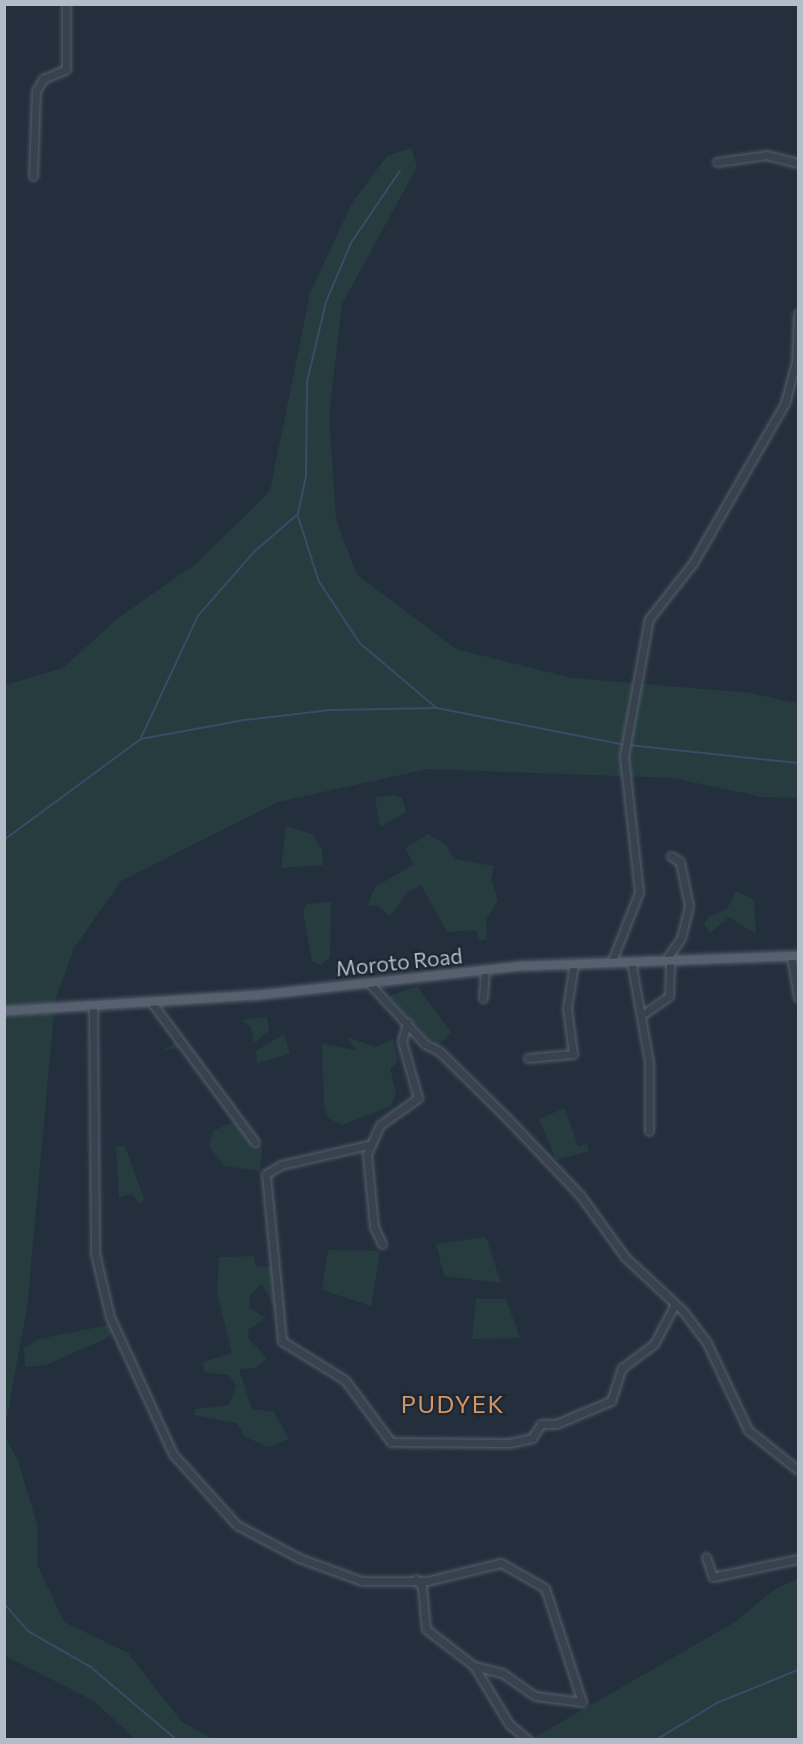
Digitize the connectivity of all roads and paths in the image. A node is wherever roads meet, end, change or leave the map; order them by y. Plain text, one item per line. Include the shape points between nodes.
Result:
1 (66, 4) edge
2 (717, 162) dead end
3 (798, 163) edge
4 (33, 176) dead end
5 (798, 314) edge
6 (671, 856) dead end
7 (795, 956) edge
8 (668, 960) junction
9 (612, 961) junction
10 (631, 962) junction
11 (574, 963) junction
12 (485, 970) junction
13 (370, 984) junction
14 (798, 997) edge
15 (483, 998) dead end
16 (152, 1003) junction
17 (93, 1008) junction
18 (4, 1011) edge
19 (642, 1015) junction
20 (407, 1023) junction
21 (528, 1058) dead end
22 (649, 1131) dead end
23 (255, 1142) dead end
24 (368, 1145) junction
25 (382, 1244) dead end
26 (675, 1304) junction
27 (798, 1470) edge
28 (706, 1557) dead end
29 (798, 1559) edge
30 (424, 1584) junction
31 (474, 1666) junction
32 (528, 1740) edge

1 - 4 street via 66,69 43,79 36,91
2 - 3 street via 766,155
5 - 9 street via 796,362 785,403 693,563 649,619 624,756 639,892
6 - 8 street via 680,862 690,889 688,913
7 - 8 main road, Moroto Road
7 - 14 street
8 - 10 main road, Moroto Road
8 - 19 street via 669,996
9 - 10 main road, Moroto Road
9 - 11 main road, Moroto Road
10 - 19 street
11 - 12 main road, Moroto Road
11 - 21 street via 567,1008 573,1054
12 - 13 main road, Moroto Road
12 - 15 street
13 - 16 main road, Moroto Road
13 - 20 street
16 - 17 main road, Moroto Road
16 - 23 street
17 - 18 main road, Moroto Road
17 - 30 street via 95,1253 110,1317 172,1454 223,1512 272,1545 362,1581 416,1580
19 - 22 street via 650,1062
20 - 24 street via 402,1041 418,1098 380,1125
20 - 26 street via 506,1117 580,1195 620,1252
24 - 25 street via 374,1227
24 - 26 street via 281,1165 266,1174 282,1341 345,1380 391,1442 509,1443 532,1438 541,1424 556,1424 611,1401 622,1368 654,1344
26 - 27 street via 700,1332 748,1430
28 - 29 street via 713,1577
30 - 31 street via 426,1629
30 - 31 street via 501,1563 545,1588 582,1702 535,1696 502,1672
31 - 32 street via 509,1724

